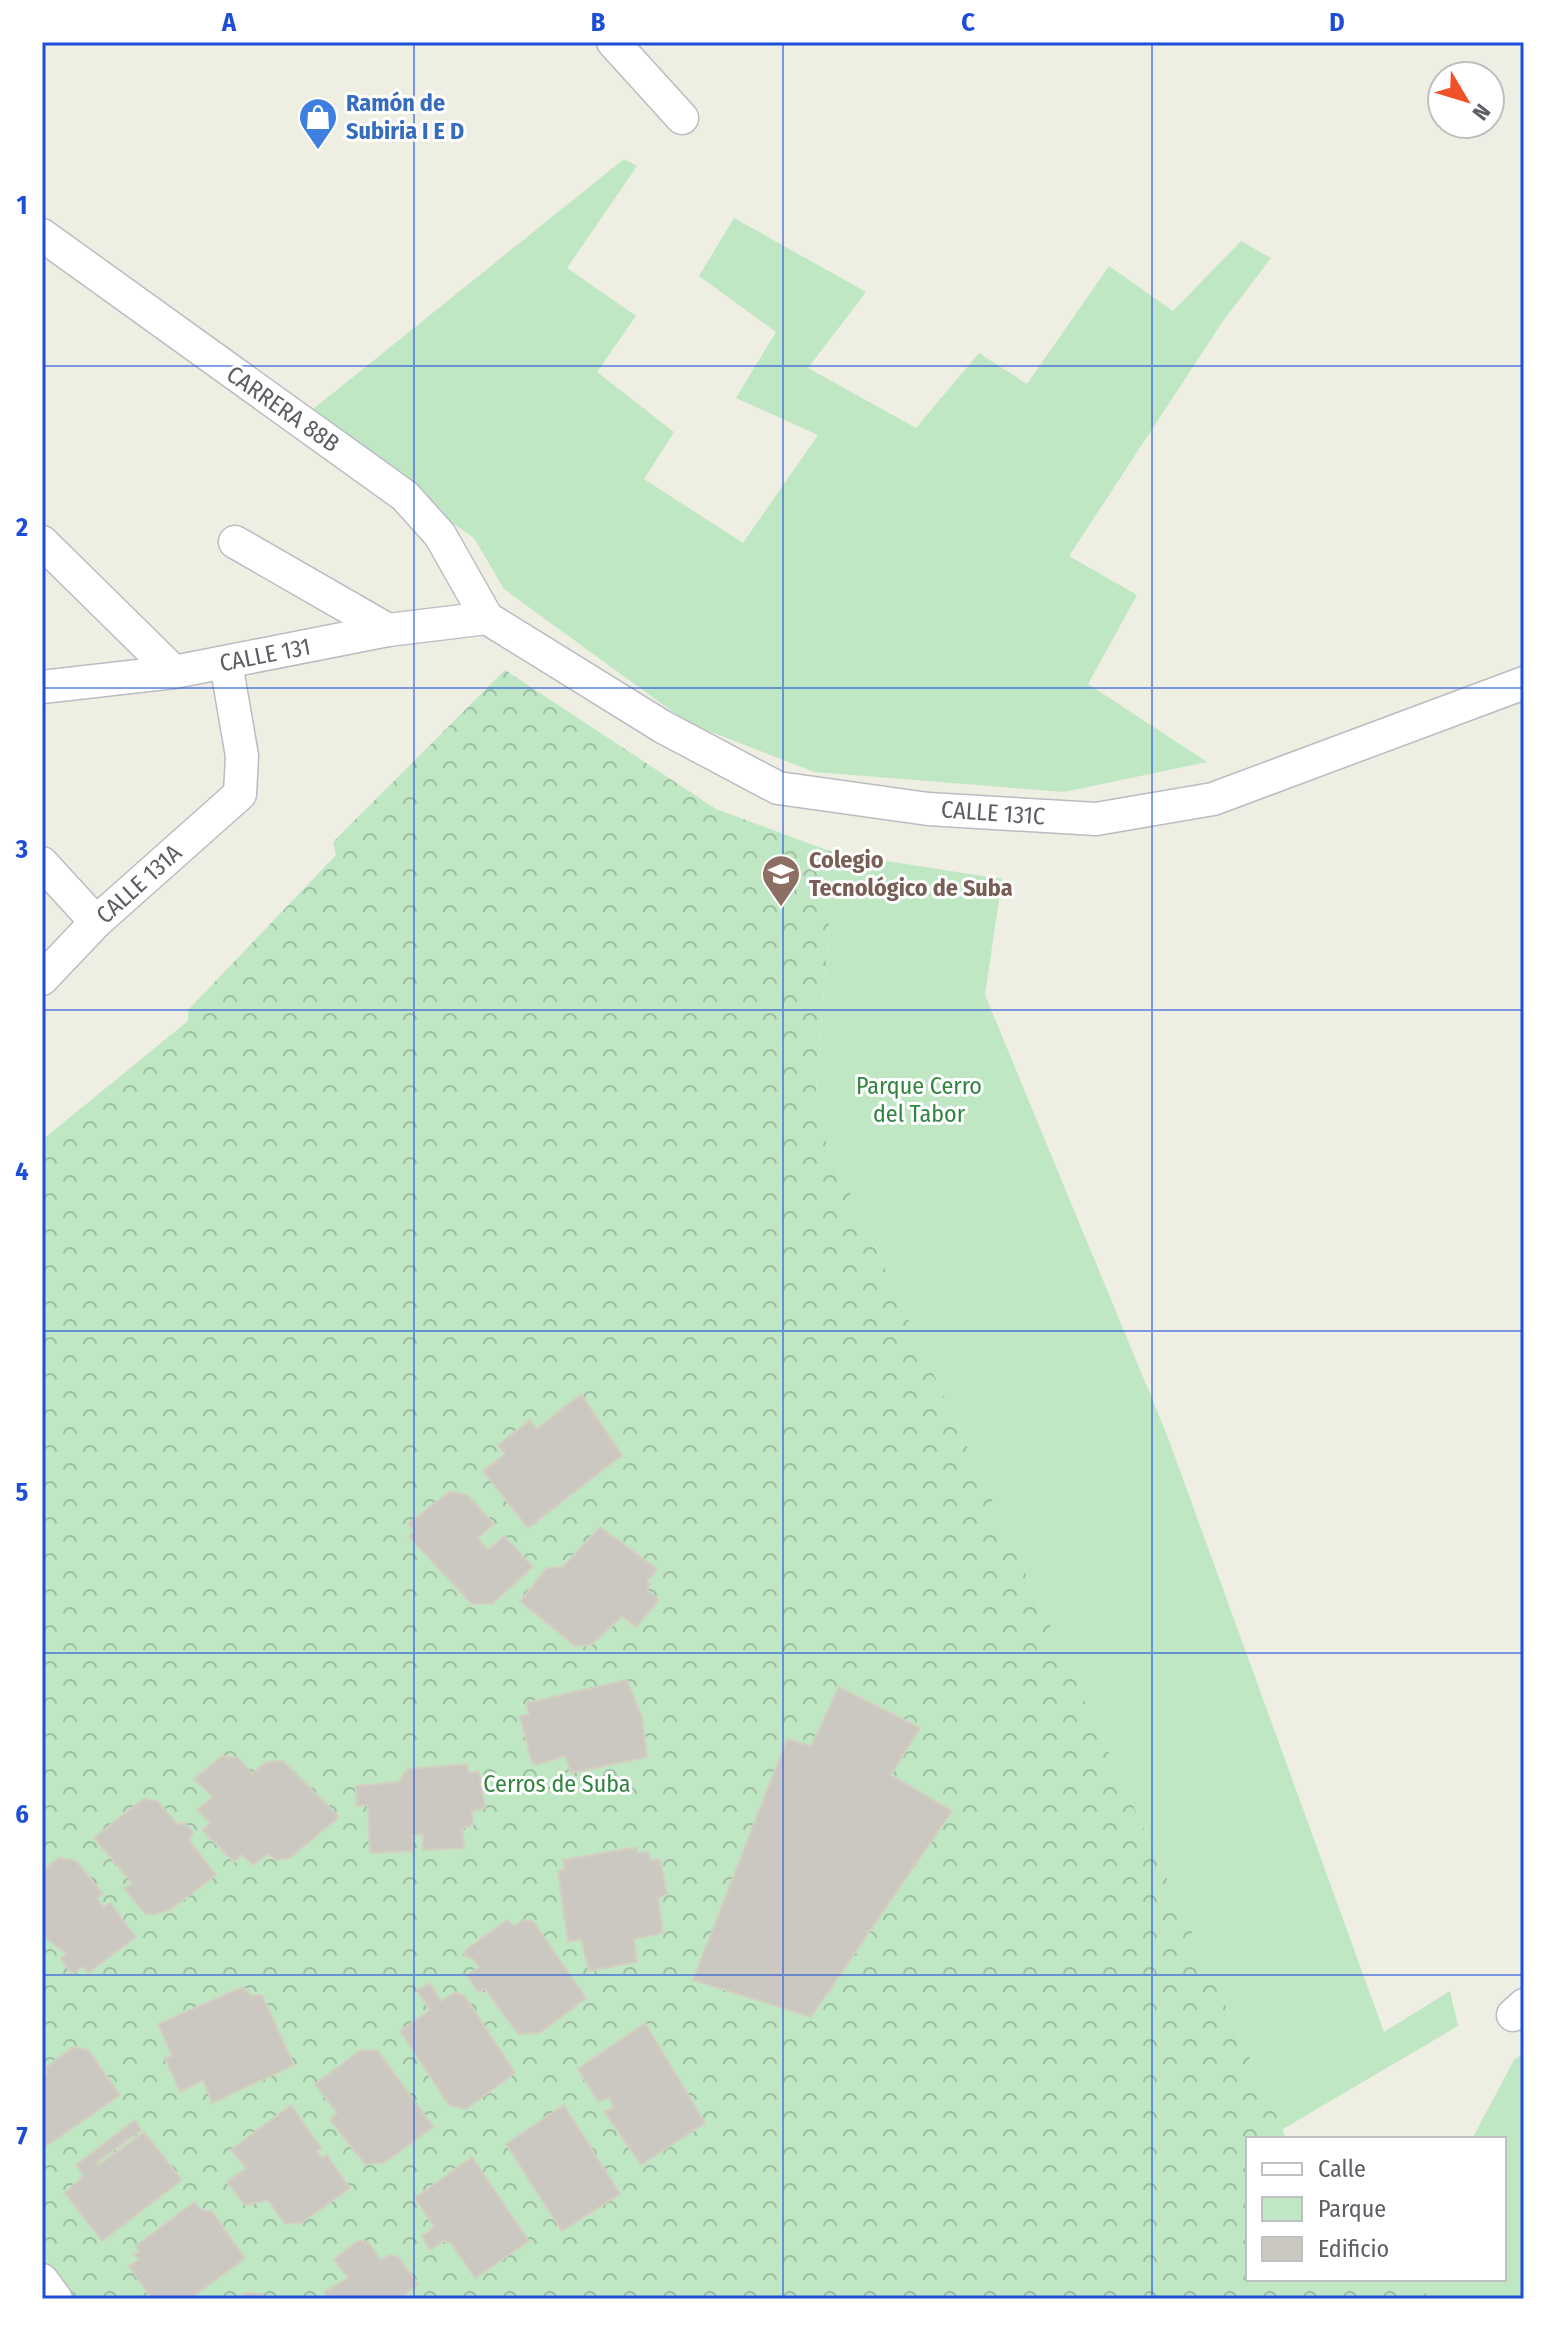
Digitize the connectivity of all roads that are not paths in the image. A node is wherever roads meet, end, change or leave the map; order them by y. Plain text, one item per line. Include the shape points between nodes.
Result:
1 (613, 42) edge
2 (682, 118) dead end
3 (42, 235) edge
4 (42, 542) edge
5 (235, 542) dead end
6 (487, 618) junction
7 (388, 630) junction
8 (226, 663) junction
9 (174, 672) junction
10 (1524, 683) edge
11 (42, 687) edge
12 (42, 863) edge
13 (96, 922) junction
14 (42, 979) edge
15 (42, 2280) edge
16 (56, 2299) edge

1 - 2 street
3 - 6 street, CARRERA 88B via 405,496 440,535
4 - 9 street
5 - 7 street
6 - 7 street, CALLE 131
6 - 10 street, CALLE 131C via 663,727 778,788 928,809 1096,819 1213,799
7 - 8 street, CALLE 131
8 - 9 street, CALLE 131
8 - 13 street, CALLE 131A via 242,756 240,794
9 - 11 street, CALLE 131
12 - 13 street
13 - 14 street, CALLE 131A
15 - 16 street

